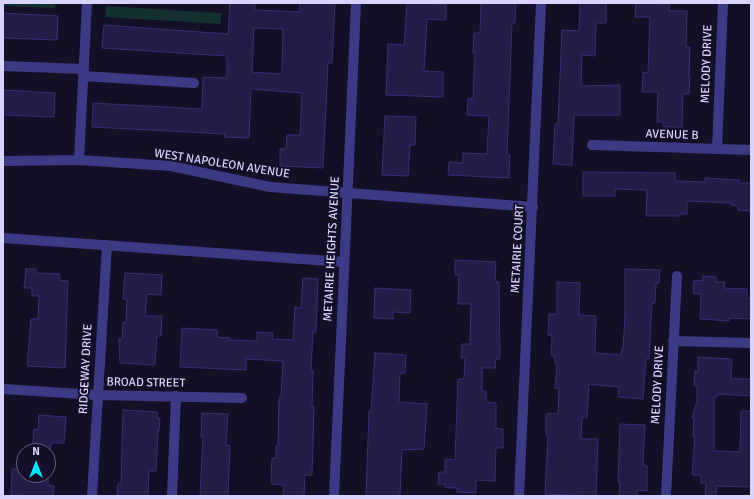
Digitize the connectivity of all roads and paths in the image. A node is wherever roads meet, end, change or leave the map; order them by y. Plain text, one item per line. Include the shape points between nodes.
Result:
1 (87, 3) edge
2 (356, 3) edge
3 (541, 3) edge
4 (723, 3) edge
5 (3, 66) edge
6 (84, 72) junction
7 (194, 83) dead end
8 (592, 145) dead end
9 (717, 149) junction
10 (751, 150) edge
11 (3, 160) edge
12 (79, 160) junction
13 (348, 193) junction
14 (533, 207) junction
15 (3, 238) edge
16 (107, 244) junction
17 (344, 262) junction
18 (677, 276) dead end
19 (673, 341) junction
20 (751, 343) edge
21 (3, 389) edge
22 (97, 395) junction
23 (176, 396) junction
24 (242, 398) dead end
25 (92, 496) edge
26 (172, 496) edge
27 (334, 496) edge
28 (519, 496) edge
29 (666, 496) edge

1 - 6 street
2 - 13 street, METAIRIE HEIGHTS AVENUE
3 - 14 street, METAIRIE COURT
4 - 9 street, MELODY DRIVE
5 - 6 street
6 - 7 street
6 - 12 street
8 - 9 street, AVENUE B
9 - 10 street, AVENUE B
11 - 12 street, WEST NAPOLEON AVENUE
12 - 13 street, WEST NAPOLEON AVENUE via 171,166 270,187
13 - 14 street, WEST NAPOLEON AVENUE
13 - 17 street, METAIRIE HEIGHTS AVENUE
14 - 28 street, METAIRIE COURT
15 - 16 street
16 - 17 street
16 - 22 street, RIDGEWAY DRIVE
17 - 27 street, METAIRIE HEIGHTS AVENUE
18 - 19 street, MELODY DRIVE
19 - 20 street
19 - 29 street, MELODY DRIVE
21 - 22 street, BROAD STREET
22 - 23 street, BROAD STREET
22 - 25 street, RIDGEWAY DRIVE
23 - 24 street, BROAD STREET
23 - 26 street

